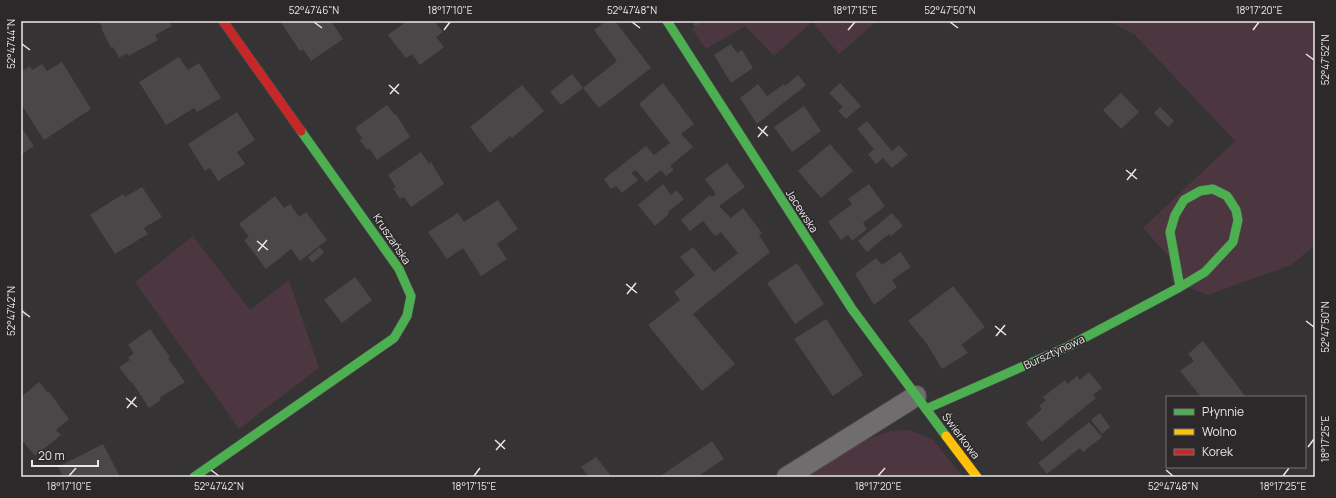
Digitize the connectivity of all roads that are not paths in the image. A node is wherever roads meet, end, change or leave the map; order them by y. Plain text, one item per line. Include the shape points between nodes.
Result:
1 (223, 21) edge
2 (666, 21) edge
3 (1180, 287) junction
4 (921, 403) junction
5 (194, 477) edge
6 (787, 477) edge
7 (977, 477) edge

1 - 5 street, Kruszańska via 399,270 411,296 407,316 394,338
2 - 4 street, Jacewska via 852,309
3 - 3 street, Bursztynowa via 1205,272 1233,242 1238,220 1236,210 1226,196 1213,189 1200,191 1184,200 1175,216 1170,232
3 - 4 street, Bursztynowa via 1067,347
4 - 6 street, Bursztynowa
4 - 7 street, Świerkowa

